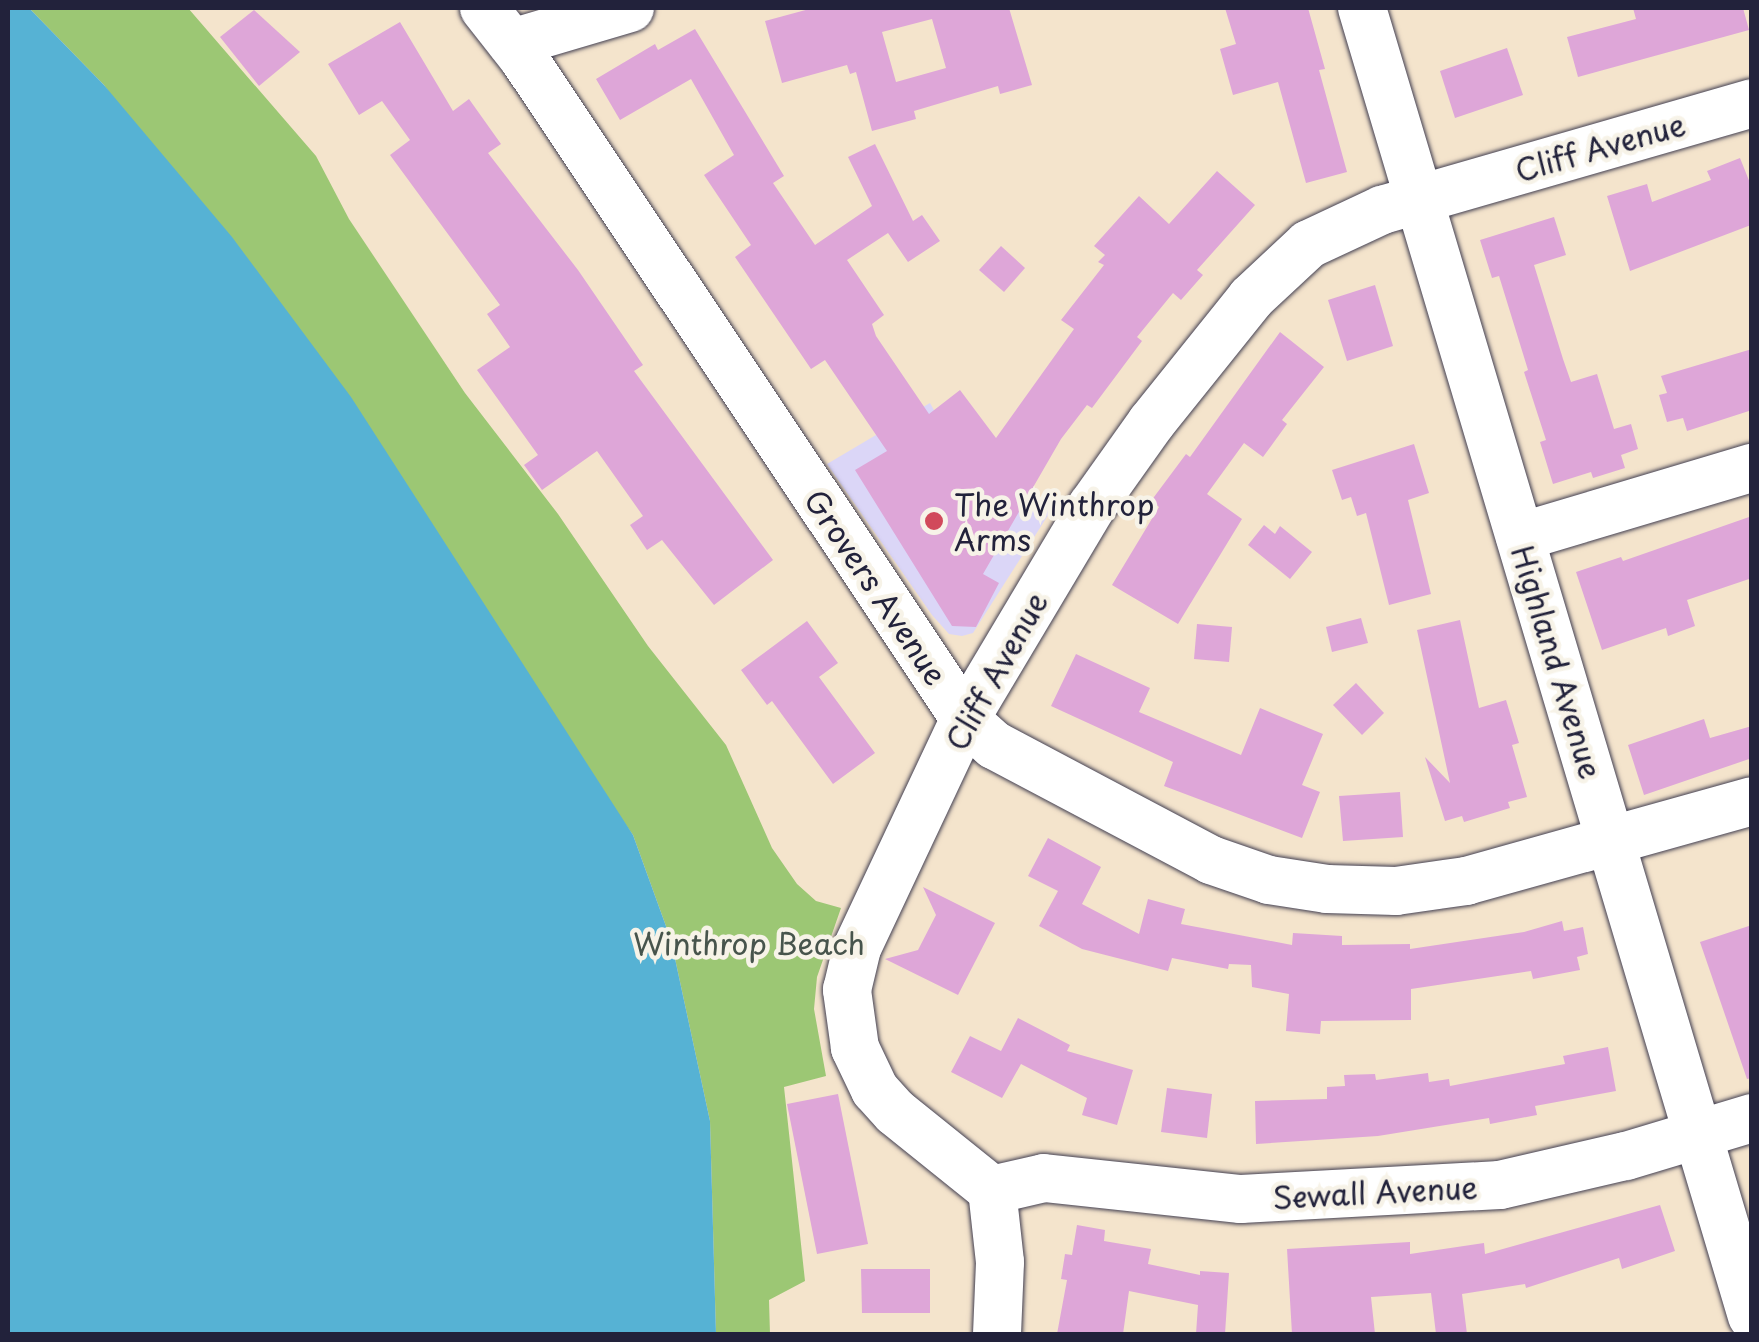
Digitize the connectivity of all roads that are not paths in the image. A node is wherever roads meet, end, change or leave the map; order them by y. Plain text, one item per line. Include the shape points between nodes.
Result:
1 (630, 8) edge
2 (1362, 8) edge
3 (498, 25) edge
4 (1752, 103) edge
5 (1419, 200) junction
6 (1752, 468) edge
7 (1520, 537) junction
8 (965, 720) junction
9 (1752, 801) edge
10 (1611, 843) junction
11 (1752, 1118) edge
12 (1698, 1135) junction
13 (992, 1190) junction
14 (1752, 1316) edge
15 (997, 1334) edge

1 - 3 street
2 - 5 street, Highland Avenue
3 - 8 street, Grovers Avenue
4 - 5 street, Cliff Avenue
5 - 7 street, Highland Avenue
5 - 8 street, Cliff Avenue via 1332,231 1260,288 1113,474
6 - 7 street
7 - 10 street, Highland Avenue
8 - 10 street, Grovers Avenue via 1013,758 1166,838 1287,884 1420,889
8 - 13 street, Cliff Avenue via 857,948 848,1003 861,1064 885,1102
9 - 10 street, Grovers Avenue
10 - 12 street, Highland Avenue
11 - 12 street, Sewall Avenue
12 - 13 street, Sewall Avenue via 1500,1185 1240,1199 1044,1178
12 - 14 street, Highland Avenue
13 - 15 street via 1000,1262

